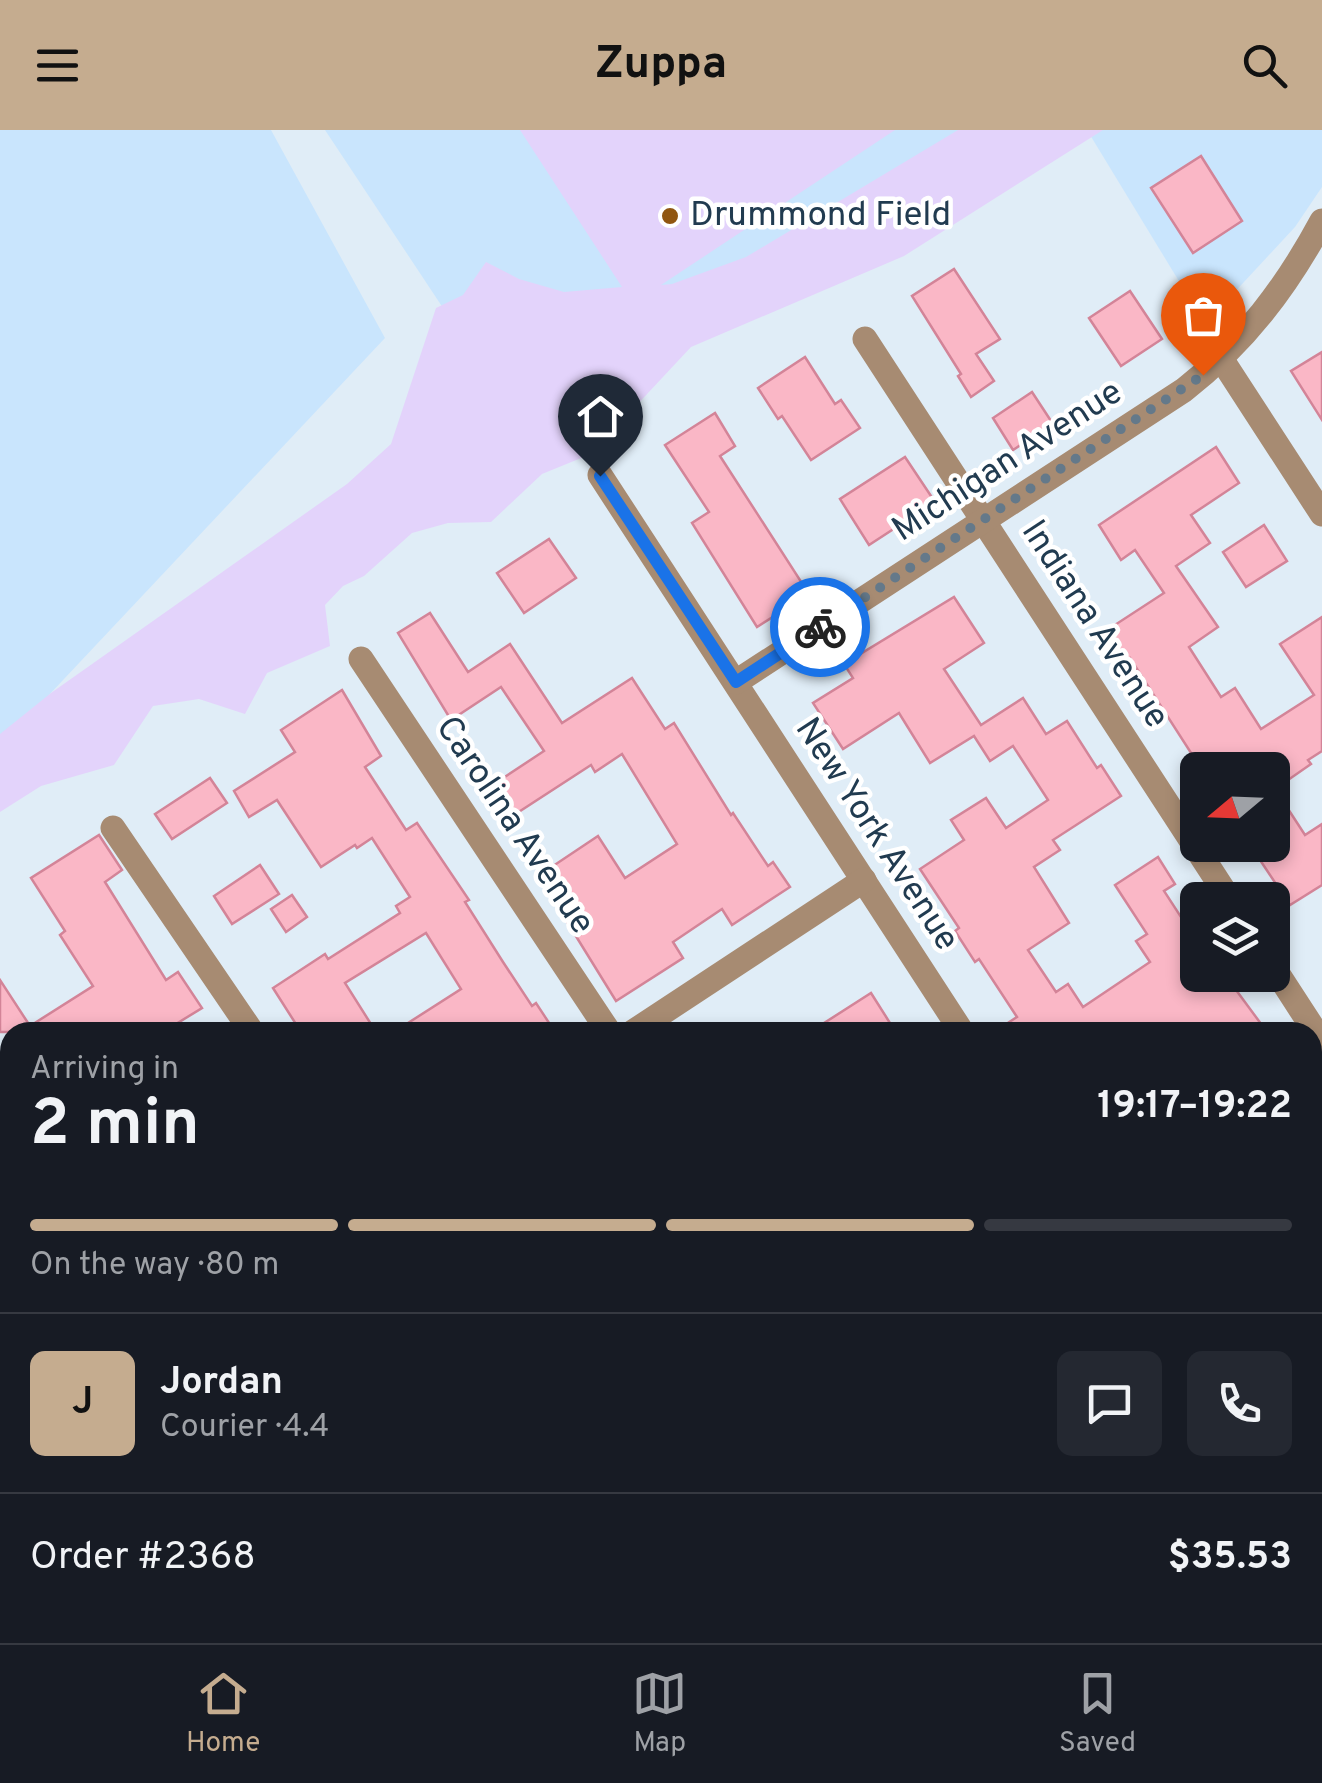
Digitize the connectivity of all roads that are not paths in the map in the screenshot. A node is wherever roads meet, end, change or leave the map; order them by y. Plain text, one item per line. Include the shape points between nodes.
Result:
1 (1322, 221) edge
2 (865, 339) dead end
3 (1222, 360) junction
4 (600, 476) dead end
5 (1322, 514) edge
6 (984, 519) junction
7 (361, 659) dead end
8 (736, 682) junction
9 (113, 828) dead end
10 (864, 880) junction
11 (1218, 882) edge
12 (1290, 992) edge
13 (245, 1022) edge
14 (602, 1022) edge
15 (648, 1022) edge
16 (956, 1022) edge
17 (1309, 1022) edge

1 - 3 street, Michigan Avenue via 1260,319
2 - 6 street, Indiana Avenue
3 - 5 street
3 - 6 street, Michigan Avenue
4 - 8 street, New York Avenue
6 - 8 street, Michigan Avenue
6 - 11 street, Indiana Avenue
7 - 14 street, Carolina Avenue
8 - 10 street, New York Avenue
9 - 13 street
10 - 15 street
10 - 16 street, New York Avenue
12 - 17 street

